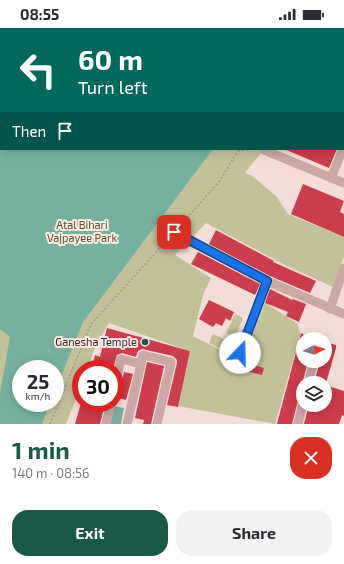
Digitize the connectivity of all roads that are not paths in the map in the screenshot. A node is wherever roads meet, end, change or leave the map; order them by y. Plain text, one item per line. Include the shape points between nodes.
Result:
1 (264, 150) edge
2 (342, 150) edge
3 (331, 178) junction
4 (344, 183) edge
5 (174, 232) road end
6 (344, 268) edge
7 (267, 281) junction
8 (330, 308) junction
9 (344, 314) edge
10 (240, 353) dead end
11 (124, 361) edge
12 (141, 364) junction
13 (109, 412) edge
14 (301, 412) edge
15 (106, 424) edge
16 (128, 424) edge
17 (157, 424) edge
18 (298, 424) edge

1 - 3 street
2 - 3 street
3 - 4 street
5 - 7 street
6 - 8 street
7 - 8 street
7 - 10 street
8 - 9 street
11 - 12 street
12 - 16 street
12 - 17 street via 143,355 171,362
13 - 15 street
14 - 18 street

